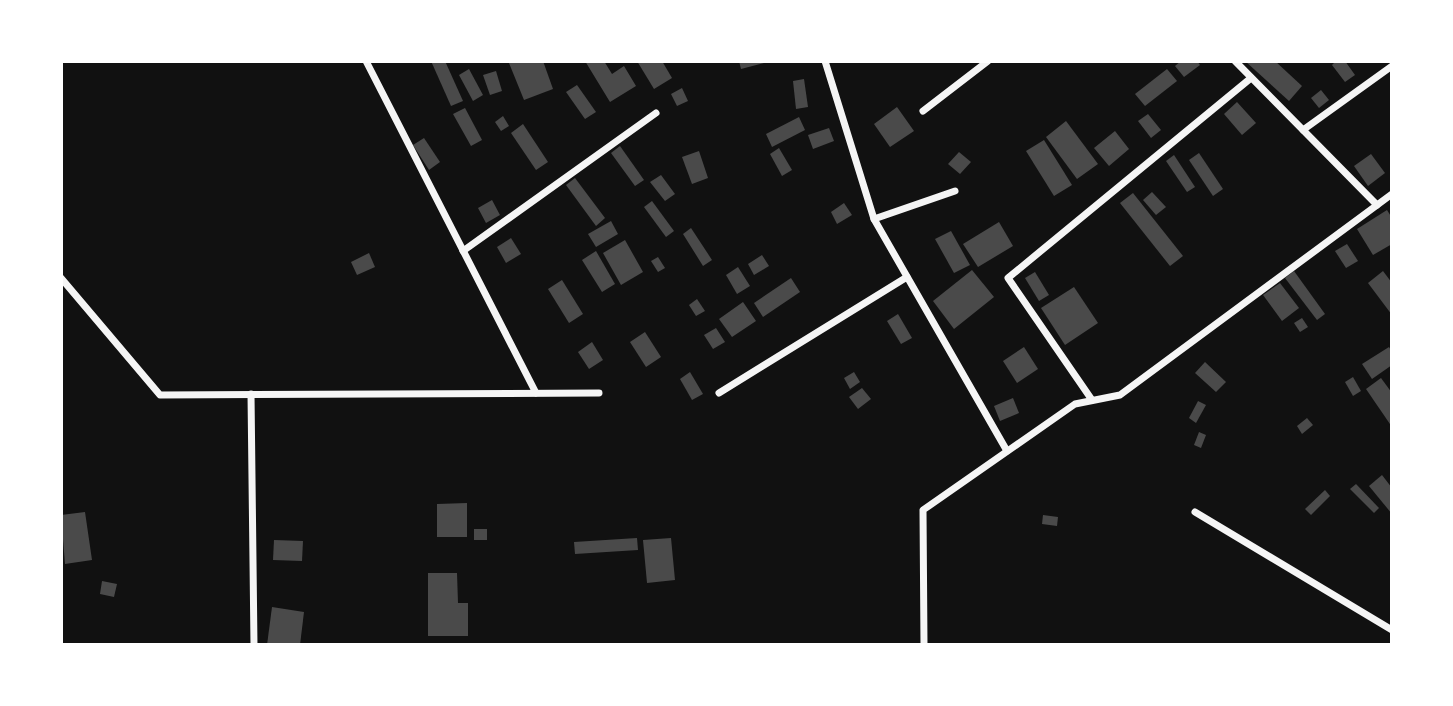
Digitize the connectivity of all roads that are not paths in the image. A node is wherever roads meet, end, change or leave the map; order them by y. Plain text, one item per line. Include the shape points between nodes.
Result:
1 (366, 61) edge
2 (825, 61) edge
3 (988, 61) edge
4 (1235, 61) edge
5 (1392, 66) edge
6 (1251, 78) junction
7 (923, 111) dead end
8 (656, 113) dead end
9 (1303, 130) junction
10 (955, 191) dead end
11 (1390, 198) edge
12 (1377, 205) junction
13 (874, 219) junction
14 (463, 251) junction
15 (907, 277) junction
16 (61, 278) edge
17 (536, 393) junction
18 (598, 393) dead end
19 (251, 394) junction
20 (719, 394) dead end
21 (1091, 400) junction
22 (1007, 451) junction
23 (1195, 512) dead end
24 (1392, 629) edge
25 (254, 645) edge
26 (924, 645) edge

1 - 14 street
2 - 13 street
3 - 7 street
4 - 6 street
5 - 9 street
6 - 9 street
6 - 21 street via 1008,278
8 - 14 street
9 - 12 street
10 - 13 street
11 - 12 street
12 - 21 street via 1120,394
13 - 15 street
14 - 17 street
15 - 20 street
15 - 22 street
16 - 19 street via 160,395
17 - 18 street
17 - 19 street
19 - 25 street
21 - 22 street via 1075,404
22 - 26 street via 923,510
23 - 24 street

